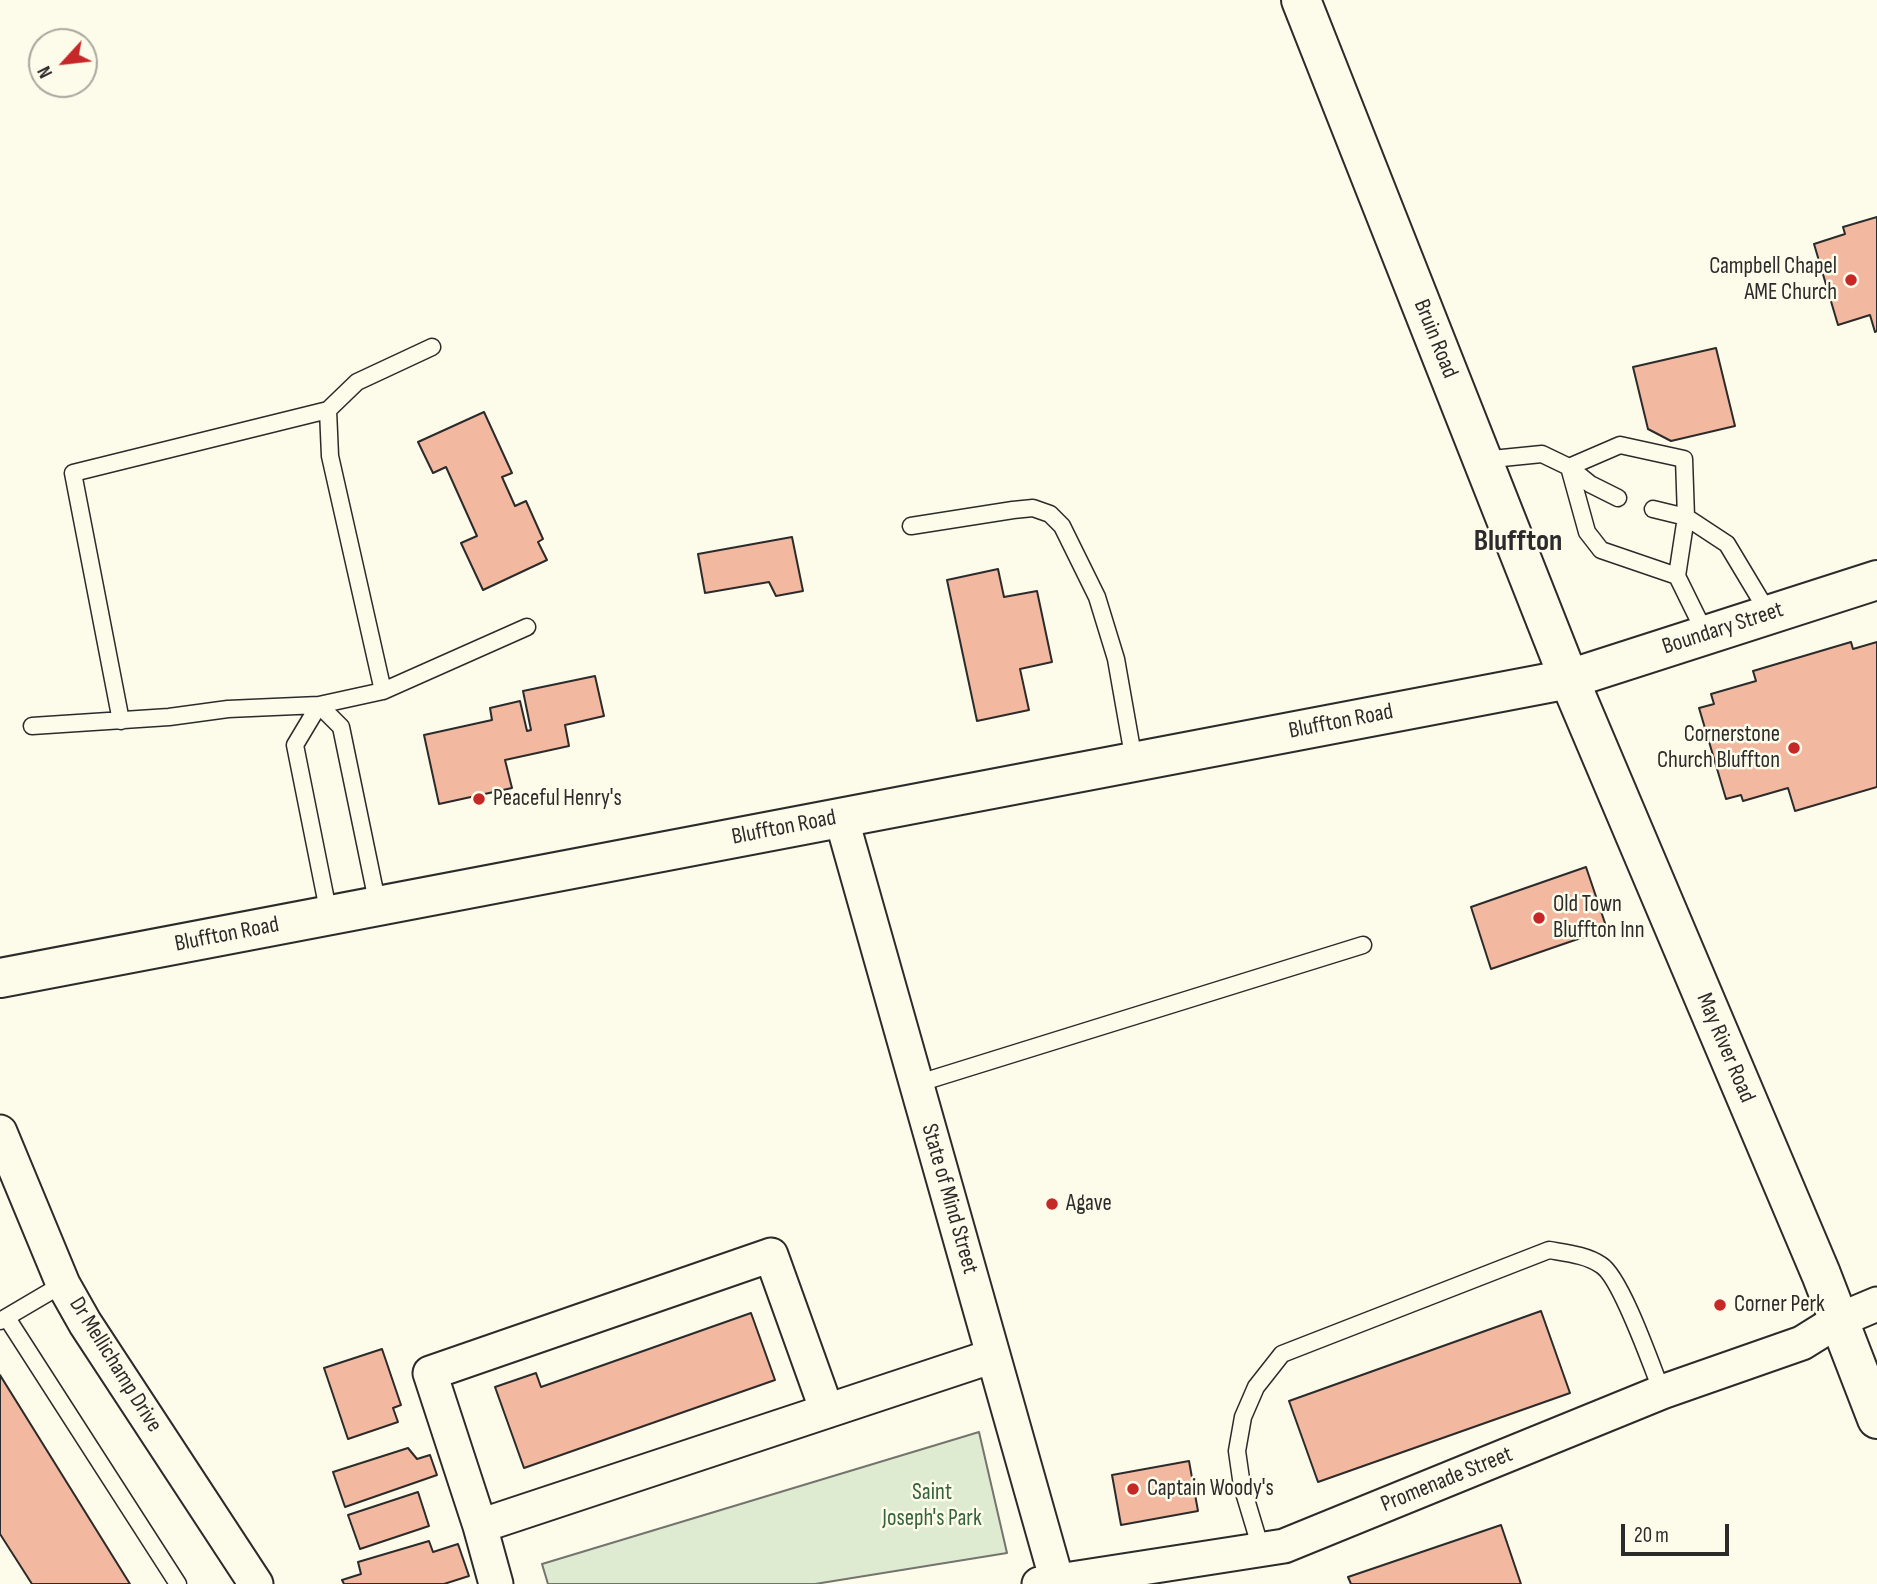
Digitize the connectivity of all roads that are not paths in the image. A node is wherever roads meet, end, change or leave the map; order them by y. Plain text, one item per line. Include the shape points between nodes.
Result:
1 (1301, 0) edge
2 (432, 347) dead end
3 (328, 410) junction
4 (1482, 460) junction
5 (1569, 467) junction
6 (1618, 498) dead end
7 (1653, 509) dead end
8 (1686, 517) junction
9 (911, 526) dead end
10 (1677, 576) junction
11 (1877, 580) edge
12 (1769, 614) junction
13 (527, 627) dead end
14 (1706, 635) junction
15 (1569, 679) junction
16 (383, 691) junction
17 (319, 705) junction
18 (121, 721) junction
19 (32, 726) dead end
20 (1134, 761) junction
21 (841, 817) junction
22 (378, 906) junction
23 (328, 915) junction
24 (1363, 945) dead end
25 (0, 978) edge
26 (916, 1084) junction
27 (0, 1132) edge
28 (63, 1283) junction
29 (1877, 1304) edge
30 (4, 1319) edge
31 (1839, 1320) junction
32 (993, 1356) junction
33 (1662, 1392) junction
34 (827, 1411) junction
35 (1877, 1419) edge
36 (480, 1526) junction
37 (1261, 1549) junction
38 (1048, 1583) edge
39 (178, 1584) edge
40 (256, 1584) edge
41 (496, 1584) edge

1 - 4 main road, Bruin Road
2 - 3 lane via 357,382
3 - 16 lane via 330,456
3 - 18 lane via 73,473
4 - 5 lane via 1542,454
4 - 15 main road, Bruin Road
5 - 6 lane
5 - 8 lane via 1620,445 1684,459
5 - 10 lane via 1587,532 1601,550
7 - 8 lane
8 - 10 lane
8 - 12 lane via 1727,544
9 - 20 lane via 1033,508 1050,514 1062,526 1097,597 1116,659
10 - 14 lane
11 - 12 main road, Boundary Street
12 - 14 main road, Boundary Street
13 - 16 lane
14 - 15 main road, Boundary Street
15 - 20 main road, Bluffton Road
15 - 31 main road, May River Road
16 - 17 lane
17 - 18 lane
17 - 22 lane via 341,727
17 - 23 lane via 295,744
18 - 19 lane
20 - 21 main road, Bluffton Road
21 - 22 main road, Bluffton Road
21 - 26 street, State of Mind Street
22 - 23 main road, Bluffton Road
23 - 25 main road, Bluffton Road
24 - 26 lane
26 - 32 street, State of Mind Street
27 - 28 street, Dr Mellichamp Drive
28 - 30 lane
28 - 40 street, Dr Mellichamp Drive
29 - 31 street, Promenade Street
30 - 39 lane
31 - 33 street, Promenade Street via 1802,1343
31 - 35 main road, May River Road
32 - 34 street
32 - 38 street, State of Mind Street
33 - 37 street, Promenade Street via 1284,1546
33 - 37 lane via 1622,1293 1603,1265 1549,1250 1282,1354 1256,1387 1243,1417 1237,1451
34 - 36 street
34 - 36 street via 771,1255 430,1373
36 - 41 street
37 - 38 street, Promenade Street

